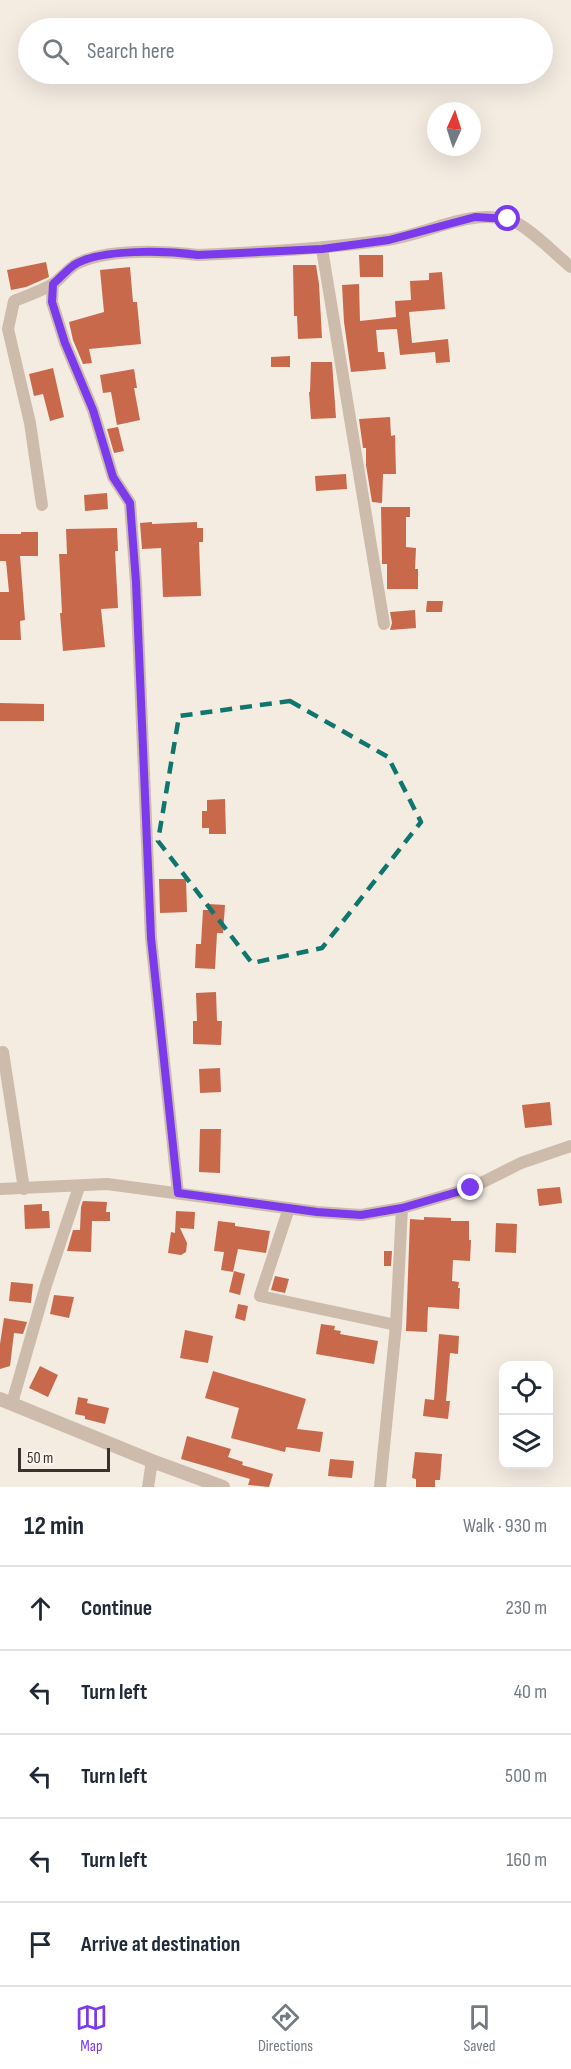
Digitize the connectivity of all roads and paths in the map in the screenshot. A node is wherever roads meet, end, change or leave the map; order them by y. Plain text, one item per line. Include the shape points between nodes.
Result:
1 (322, 249) junction
2 (571, 267) edge
3 (53, 284) junction
4 (42, 505) dead end
5 (384, 624) dead end
6 (3, 1052) dead end
7 (571, 1146) edge
8 (79, 1186) junction
9 (24, 1188) junction
10 (0, 1189) edge
11 (178, 1193) junction
12 (289, 1208) junction
13 (402, 1208) junction
14 (396, 1325) junction
15 (6, 1401) edge
16 (152, 1461) junction
17 (148, 1487) edge
18 (223, 1487) edge
19 (380, 1487) edge

1 - 2 street via 389,240 475,217 492,217 522,224
1 - 3 street via 94,257 75,265
1 - 5 street
3 - 4 street via 14,301 8,329 30,423
3 - 11 street via 52,302 65,343 93,410 113,477 130,503 151,938
6 - 9 street
7 - 13 street via 520,1163 471,1188
8 - 9 street
8 - 11 street via 107,1184
8 - 15 street
9 - 10 street
11 - 12 street
12 - 13 street via 361,1215
12 - 14 street via 260,1296
13 - 14 street
14 - 19 street
15 - 16 street
16 - 17 street
16 - 18 street

